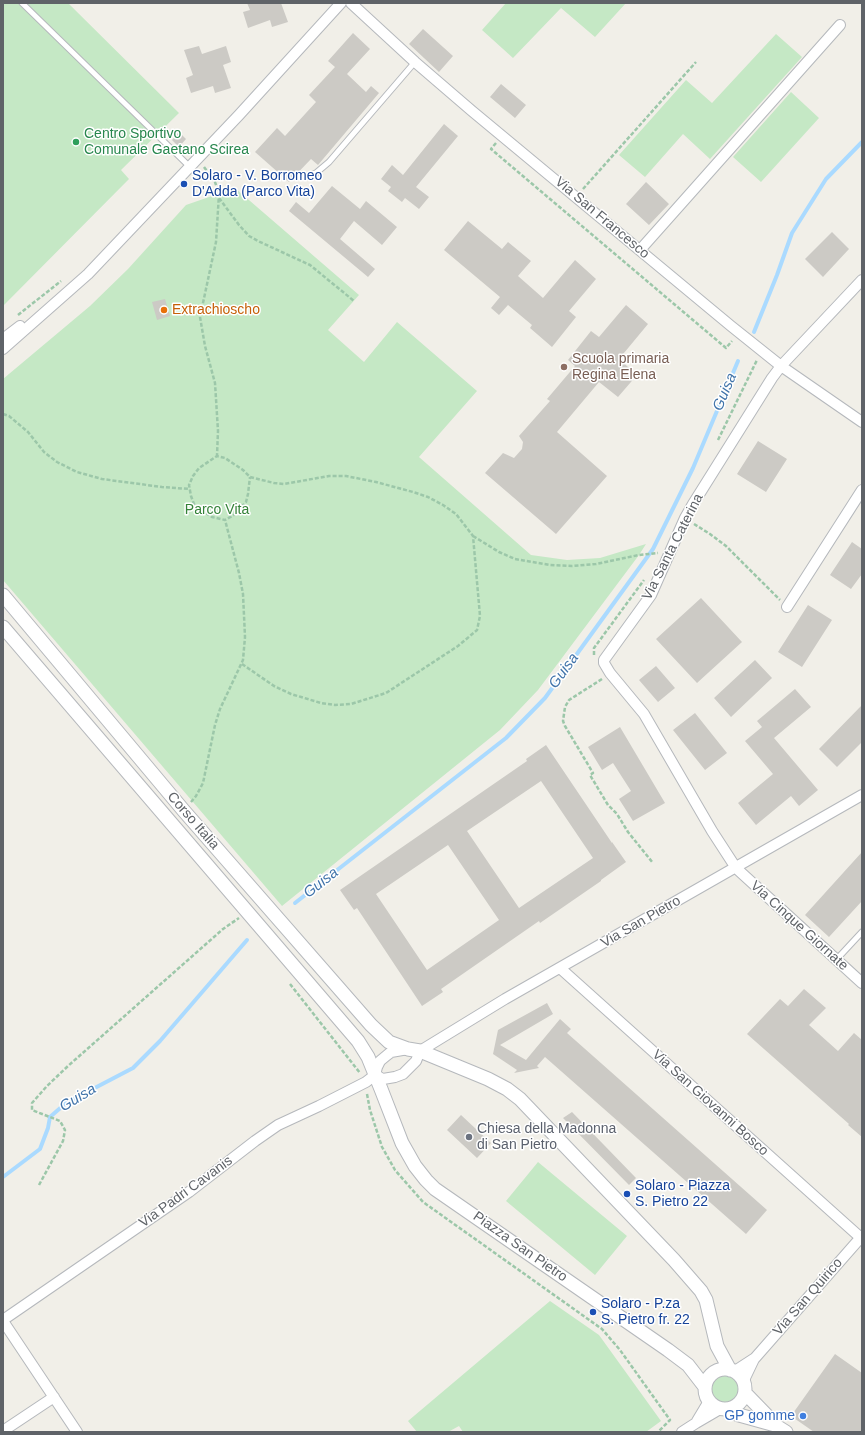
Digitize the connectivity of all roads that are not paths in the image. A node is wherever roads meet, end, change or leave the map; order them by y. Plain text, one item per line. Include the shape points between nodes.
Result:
1 (22, 3) edge
2 (351, 3) edge
3 (337, 4) edge
4 (840, 24) dead end
5 (415, 62) junction
6 (190, 167) junction
7 (306, 176) dead end
8 (640, 250) junction
9 (88, 274) junction
10 (862, 280) edge
11 (3, 339) edge
12 (3, 349) edge
13 (781, 366) junction
14 (862, 422) edge
15 (862, 490) edge
16 (3, 595) edge
17 (788, 607) road end
18 (3, 627) edge
19 (862, 795) edge
20 (736, 868) junction
21 (862, 932) edge
22 (836, 960) junction
23 (560, 968) junction
24 (862, 984) edge
25 (414, 1050) junction
26 (370, 1078) junction
27 (861, 1237) edge
28 (3, 1321) edge
29 (738, 1379) junction
30 (705, 1387) junction
31 (54, 1397) junction
32 (709, 1401) junction
33 (724, 1409) junction
34 (696, 1423) junction
35 (782, 1429) edge
36 (3, 1431) edge
37 (78, 1432) edge
38 (682, 1432) edge

1 - 6 lane
2 - 5 street, Via San Francesco
3 - 6 street via 201,163
4 - 8 street
5 - 7 lane via 329,162 316,173
5 - 8 street, Via San Francesco
6 - 9 street
8 - 13 street, Via San Francesco
9 - 11 street
9 - 12 street
10 - 13 street, Via Santa Caterina
13 - 14 street, Via San Francesco
13 - 20 street, Via Santa Caterina via 685,518 651,595 606,656 604,663 644,714
15 - 17 street
16 - 25 street, Corso Italia via 184,811 371,1025 389,1042
18 - 26 street, Corso Italia via 358,1041 368,1057
19 - 20 street, Via San Pietro
20 - 22 street, Via Cinque Giornate
20 - 23 street, Via San Pietro
21 - 22 lane
22 - 24 street, Via Cinque Giornate
23 - 25 street, Via San Pietro
23 - 27 street, Via San Giovanni Bosco
25 - 26 street via 391,1052 380,1061
25 - 26 street via 416,1061 403,1074 394,1078
25 - 29 street via 488,1079 507,1089 520,1100 702,1291 717,1346
26 - 28 street, Via Padri Cavanis via 272,1129 189,1192
26 - 30 street, Piazza San Pietro via 402,1143 426,1180 668,1350 688,1366
27 - 29 street, Via San Quirico
28 - 31 street
29 - 30 street via 722,1369 710,1376
29 - 33 street via 743,1400 734,1408
29 - 35 street
30 - 32 street
31 - 36 street
31 - 37 street
32 - 33 street via 714,1406
32 - 34 street
33 - 34 street
33 - 35 street
34 - 38 street

